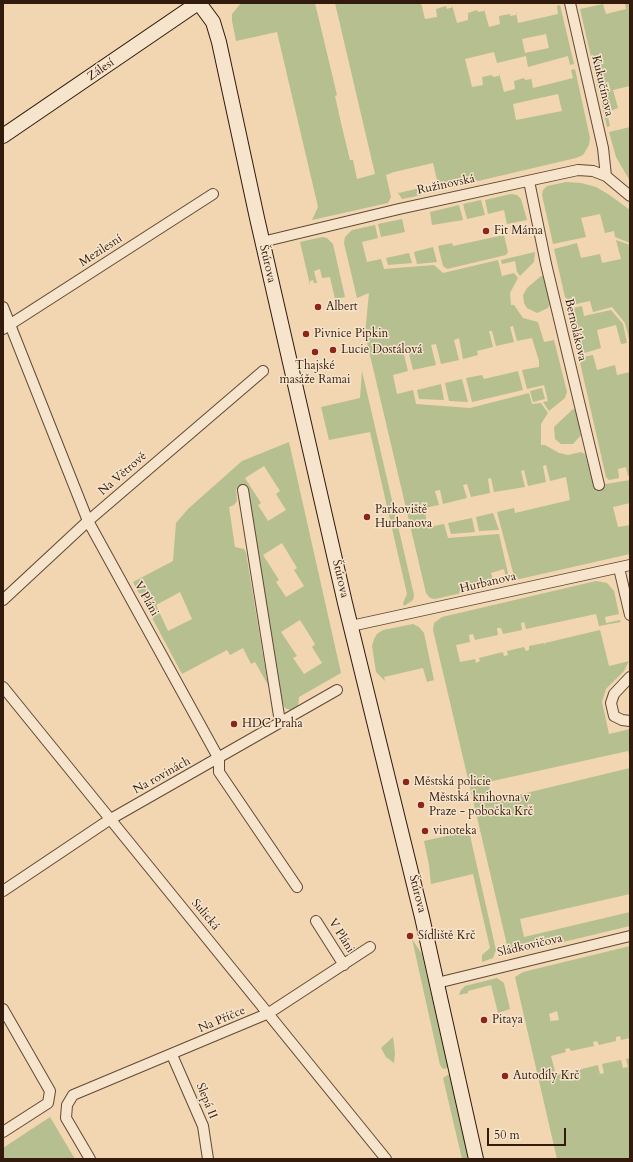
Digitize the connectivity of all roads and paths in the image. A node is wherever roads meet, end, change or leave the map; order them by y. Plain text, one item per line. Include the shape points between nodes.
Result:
1 (198, 3) edge
2 (570, 3) edge
3 (3, 136) edge
4 (606, 176) junction
5 (529, 181) junction
6 (213, 194) dead end
7 (630, 196) edge
8 (262, 242) junction
9 (3, 307) edge
10 (7, 327) edge
11 (263, 371) dead end
12 (598, 485) dead end
13 (243, 490) dead end
14 (88, 521) junction
15 (630, 565) edge
16 (619, 568) junction
17 (3, 600) edge
18 (630, 615) edge
19 (351, 626) junction
20 (630, 677) edge
21 (3, 688) edge
22 (337, 690) dead end
23 (630, 721) edge
24 (280, 722) junction
25 (219, 759) junction
26 (109, 820) junction
27 (297, 887) dead end
28 (3, 891) edge
29 (316, 921) dead end
30 (630, 936) edge
31 (370, 948) dead end
32 (344, 965) junction
33 (437, 983) junction
34 (3, 1009) edge
35 (269, 1014) junction
36 (172, 1055) junction
37 (3, 1132) edge
38 (90, 1159) edge
39 (208, 1159) edge
40 (386, 1159) edge
41 (476, 1159) edge

1 - 3 street, Zálesí
1 - 8 street, Štúrova via 213,22 219,42
2 - 4 street, Kukučínova via 603,148
4 - 5 street, Ružinovská via 593,170 578,170
4 - 7 street, Ružinovská
5 - 8 street, Ružinovská
5 - 12 street, Bernolákova via 544,257
6 - 10 street, Mezilesní
8 - 19 street, Štúrova
9 - 10 street, V Pláni
10 - 14 street, V Pláni
11 - 14 street, Na Větrově
13 - 24 street
14 - 17 street, Na Větrově
14 - 25 street, V Pláni
15 - 16 street, Hurbanova
16 - 18 street
16 - 19 street, Hurbanova
19 - 33 street, Štúrova
20 - 23 street via 614,694 611,703 614,716
21 - 26 street, Sulická
22 - 24 street, Na rovinách
24 - 25 street, Na rovinách
25 - 26 street, Na rovinách
25 - 27 street, V Pláni via 219,772
26 - 28 street, Na rovinách
26 - 35 street, Sulická
29 - 32 street, V Pláni
30 - 33 street, Sládkovičova
31 - 32 street, Na Příčce
32 - 35 street, Na Příčce
33 - 41 street, Štúrova
34 - 37 street via 50,1091 48,1103
35 - 36 street, Na Příčce
35 - 40 street, Sulická
36 - 38 street, Na Příčce via 73,1095 67,1105 66,1118
36 - 39 street, Slepá II via 203,1126

